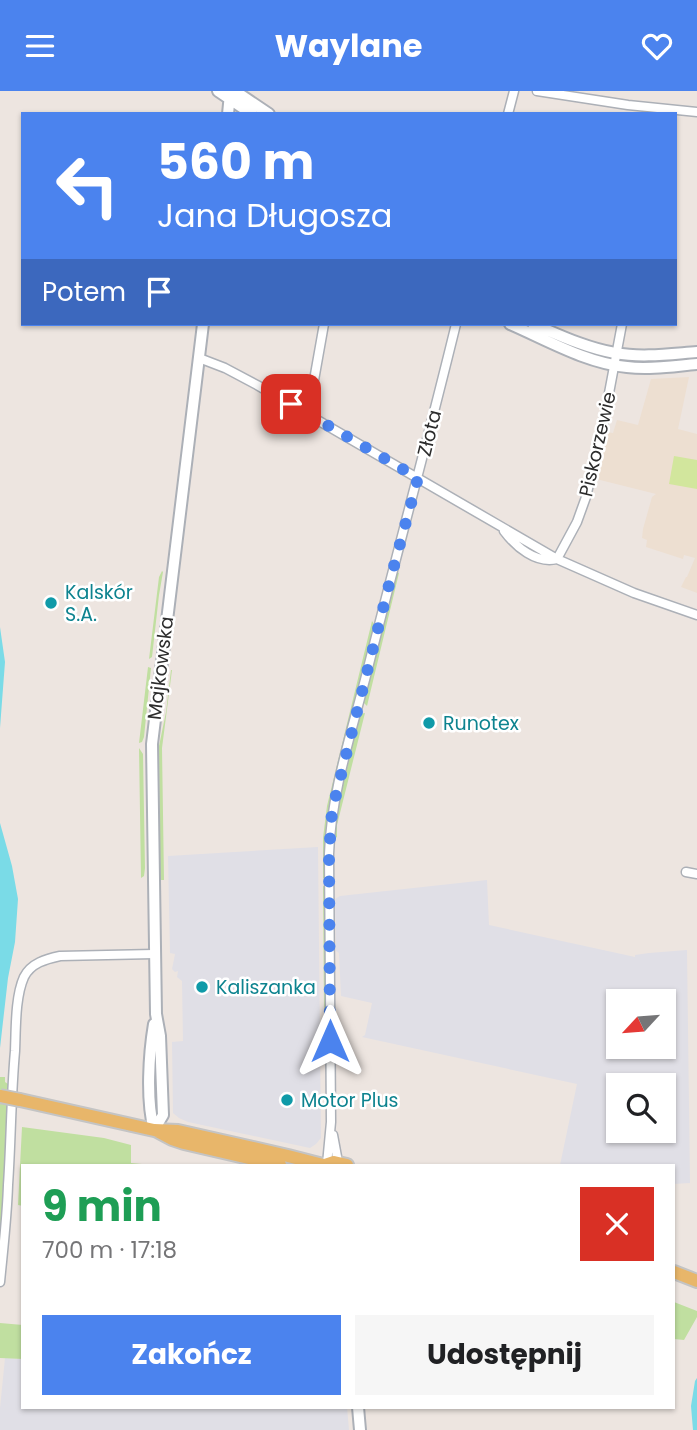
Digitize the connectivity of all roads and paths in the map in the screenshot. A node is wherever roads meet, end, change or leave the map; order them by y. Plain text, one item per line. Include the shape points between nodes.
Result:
1 (218, 91) edge
2 (514, 91) edge
3 (537, 91) edge
4 (236, 98) edge
5 (652, 110) edge
6 (250, 112) edge
7 (265, 112) edge
8 (509, 112) edge
9 (697, 112) edge
10 (203, 326) edge
11 (324, 326) edge
12 (456, 326) edge
13 (515, 326) edge
14 (538, 326) edge
15 (622, 326) edge
16 (697, 352) edge
17 (617, 353) junction
18 (199, 358) junction
19 (697, 364) edge
20 (614, 365) junction
21 (308, 414) junction
22 (418, 478) junction
23 (557, 559) junction
24 (697, 615) edge
25 (686, 872) dead end
26 (697, 874) edge
27 (154, 954) junction
28 (0, 1096) edge
29 (154, 1130) junction
30 (276, 1164) edge
31 (327, 1164) edge
32 (332, 1164) edge
33 (675, 1272) edge
34 (0, 1282) edge
35 (697, 1282) edge
36 (358, 1409) edge
37 (360, 1430) edge

1 - 4 main road
2 - 8 street
3 - 5 street
4 - 6 main road
4 - 7 main road
5 - 9 street
10 - 18 main road, Majkowska
11 - 21 street
12 - 22 street, Złota
13 - 20 main road
14 - 17 main road
15 - 17 street, Piskorzewie
16 - 17 main road
17 - 20 street, Piskorzewie
18 - 21 street
18 - 27 main road, Majkowska via 152,744
19 - 20 main road
20 - 23 street, Piskorzewie via 583,506
21 - 22 street
22 - 23 street
22 - 32 street, Złota via 331,824
23 - 24 street
25 - 26 street
27 - 29 main road, Majkowska via 163,1115
27 - 34 street via 60,956 34,965 26,973 18,1009
28 - 29 main road, bridge
29 - 30 main road via 184,1143
29 - 31 main road via 178,1131
33 - 35 main road
36 - 37 main road

